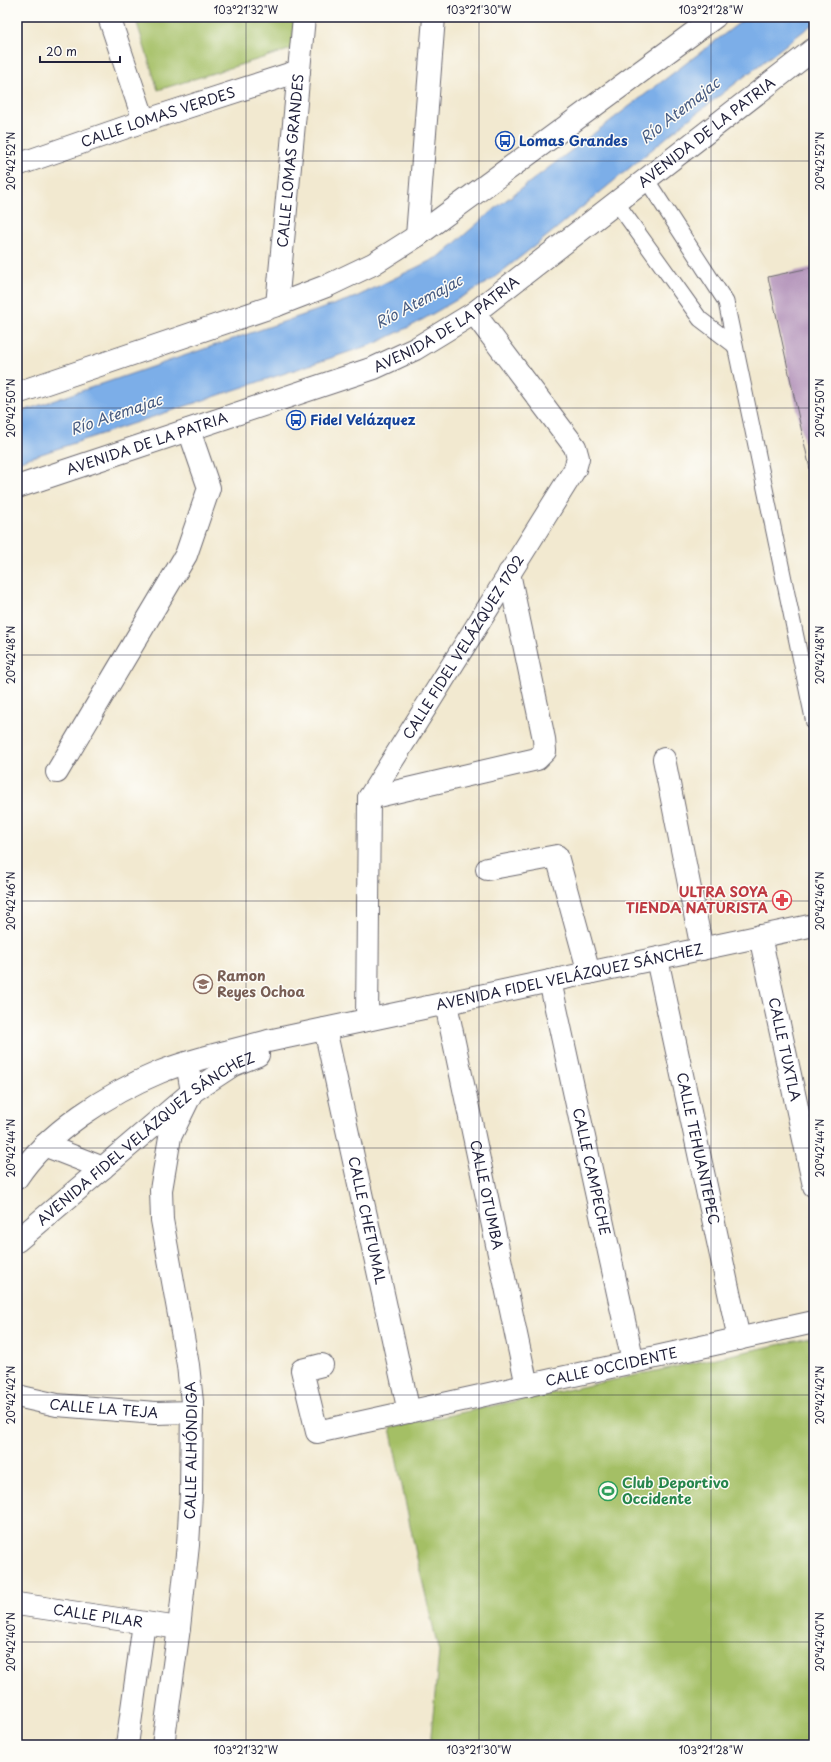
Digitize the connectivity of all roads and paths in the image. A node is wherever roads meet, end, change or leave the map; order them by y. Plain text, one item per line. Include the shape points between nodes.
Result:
1 (110, 17) edge
2 (304, 17) edge
3 (434, 17) edge
4 (707, 20) edge
5 (814, 49) edge
6 (299, 71) junction
7 (144, 121) junction
8 (17, 165) edge
9 (646, 179) junction
10 (616, 202) junction
11 (417, 236) junction
12 (277, 304) junction
13 (474, 313) junction
14 (734, 345) junction
15 (17, 393) edge
16 (189, 430) junction
17 (17, 487) edge
18 (509, 573) junction
19 (814, 724) edge
20 (664, 759) dead end
21 (57, 772) dead end
22 (369, 798) junction
23 (487, 869) dead end
24 (814, 925) edge
25 (760, 936) junction
26 (702, 949) junction
27 (657, 959) junction
28 (589, 973) junction
29 (550, 981) junction
30 (446, 1004) junction
31 (367, 1020) junction
32 (325, 1029) junction
33 (187, 1063) junction
34 (192, 1092) junction
35 (44, 1145) junction
36 (102, 1168) junction
37 (17, 1178) edge
38 (814, 1186) edge
39 (17, 1241) edge
40 (814, 1322) edge
41 (738, 1339) junction
42 (633, 1362) junction
43 (322, 1365) dead end
44 (526, 1386) junction
45 (17, 1396) edge
46 (192, 1412) junction
47 (409, 1412) junction
48 (17, 1604) edge
49 (144, 1623) junction
50 (180, 1628) junction
51 (127, 1745) edge
52 (163, 1745) edge

1 - 7 street
2 - 6 street, CALLE LOMAS GRANDES
3 - 11 street
4 - 11 street
5 - 9 street, AVENIDA DE LA PATRIA
6 - 7 street, CALLE LOMAS VERDES
6 - 12 street, CALLE LOMAS GRANDES
7 - 8 street, CALLE LOMAS VERDES
9 - 10 street, AVENIDA DE LA PATRIA
9 - 14 lane via 726,302
10 - 13 street, AVENIDA DE LA PATRIA
10 - 14 lane via 700,319
11 - 12 street via 373,264
12 - 15 street
13 - 16 street, AVENIDA DE LA PATRIA via 415,349 374,368
13 - 18 street, CALLE FIDEL VELÁZQUEZ 1702 via 576,447 578,458 575,469
14 - 19 lane
16 - 17 street, AVENIDA DE LA PATRIA
16 - 21 street via 209,488 186,555
18 - 22 street, CALLE FIDEL VELÁZQUEZ 1702
18 - 22 street via 544,739 544,751 537,759
20 - 26 street
22 - 31 street
23 - 28 street via 557,856
24 - 25 street, AVENIDA FIDEL VELÁZQUEZ SÁNCHEZ
25 - 26 street, AVENIDA FIDEL VELÁZQUEZ SÁNCHEZ
25 - 38 street, CALLE TUXTLA
26 - 27 street, AVENIDA FIDEL VELÁZQUEZ SÁNCHEZ
27 - 28 street, AVENIDA FIDEL VELÁZQUEZ SÁNCHEZ
27 - 41 street, CALLE TEHUANTEPEC
28 - 29 street, AVENIDA FIDEL VELÁZQUEZ SÁNCHEZ
29 - 30 street, AVENIDA FIDEL VELÁZQUEZ SÁNCHEZ
29 - 42 street, CALLE CAMPECHE
30 - 31 street, AVENIDA FIDEL VELÁZQUEZ SÁNCHEZ
30 - 44 street, CALLE OTUMBA
31 - 32 street, AVENIDA FIDEL VELÁZQUEZ SÁNCHEZ
32 - 33 street, AVENIDA FIDEL VELÁZQUEZ SÁNCHEZ
32 - 34 street, AVENIDA FIDEL VELÁZQUEZ SÁNCHEZ via 233,1065
32 - 47 street, CALLE CHETUMAL
33 - 34 street
33 - 35 street, AVENIDA FIDEL VELÁZQUEZ SÁNCHEZ via 159,1072 108,1098
34 - 36 street, AVENIDA FIDEL VELÁZQUEZ SÁNCHEZ
34 - 46 street, CALLE ALHÓNDIGA via 170,1137 161,1190 162,1220 188,1365
35 - 36 street
35 - 37 street, AVENIDA FIDEL VELÁZQUEZ SÁNCHEZ via 26,1163
36 - 39 street, AVENIDA FIDEL VELÁZQUEZ SÁNCHEZ
40 - 41 street, CALLE OCCIDENTE
41 - 42 street, CALLE OCCIDENTE
42 - 44 street, CALLE OCCIDENTE
43 - 47 street, CALLE OCCIDENTE via 302,1370 318,1432
44 - 47 street, CALLE OCCIDENTE
45 - 46 street, CALLE LA TEJA via 65,1406 155,1413
46 - 50 street, CALLE ALHÓNDIGA via 188,1545
48 - 49 street, CALLE PILAR
49 - 50 street, CALLE PILAR
49 - 51 street
50 - 52 street, CALLE ALHÓNDIGA

